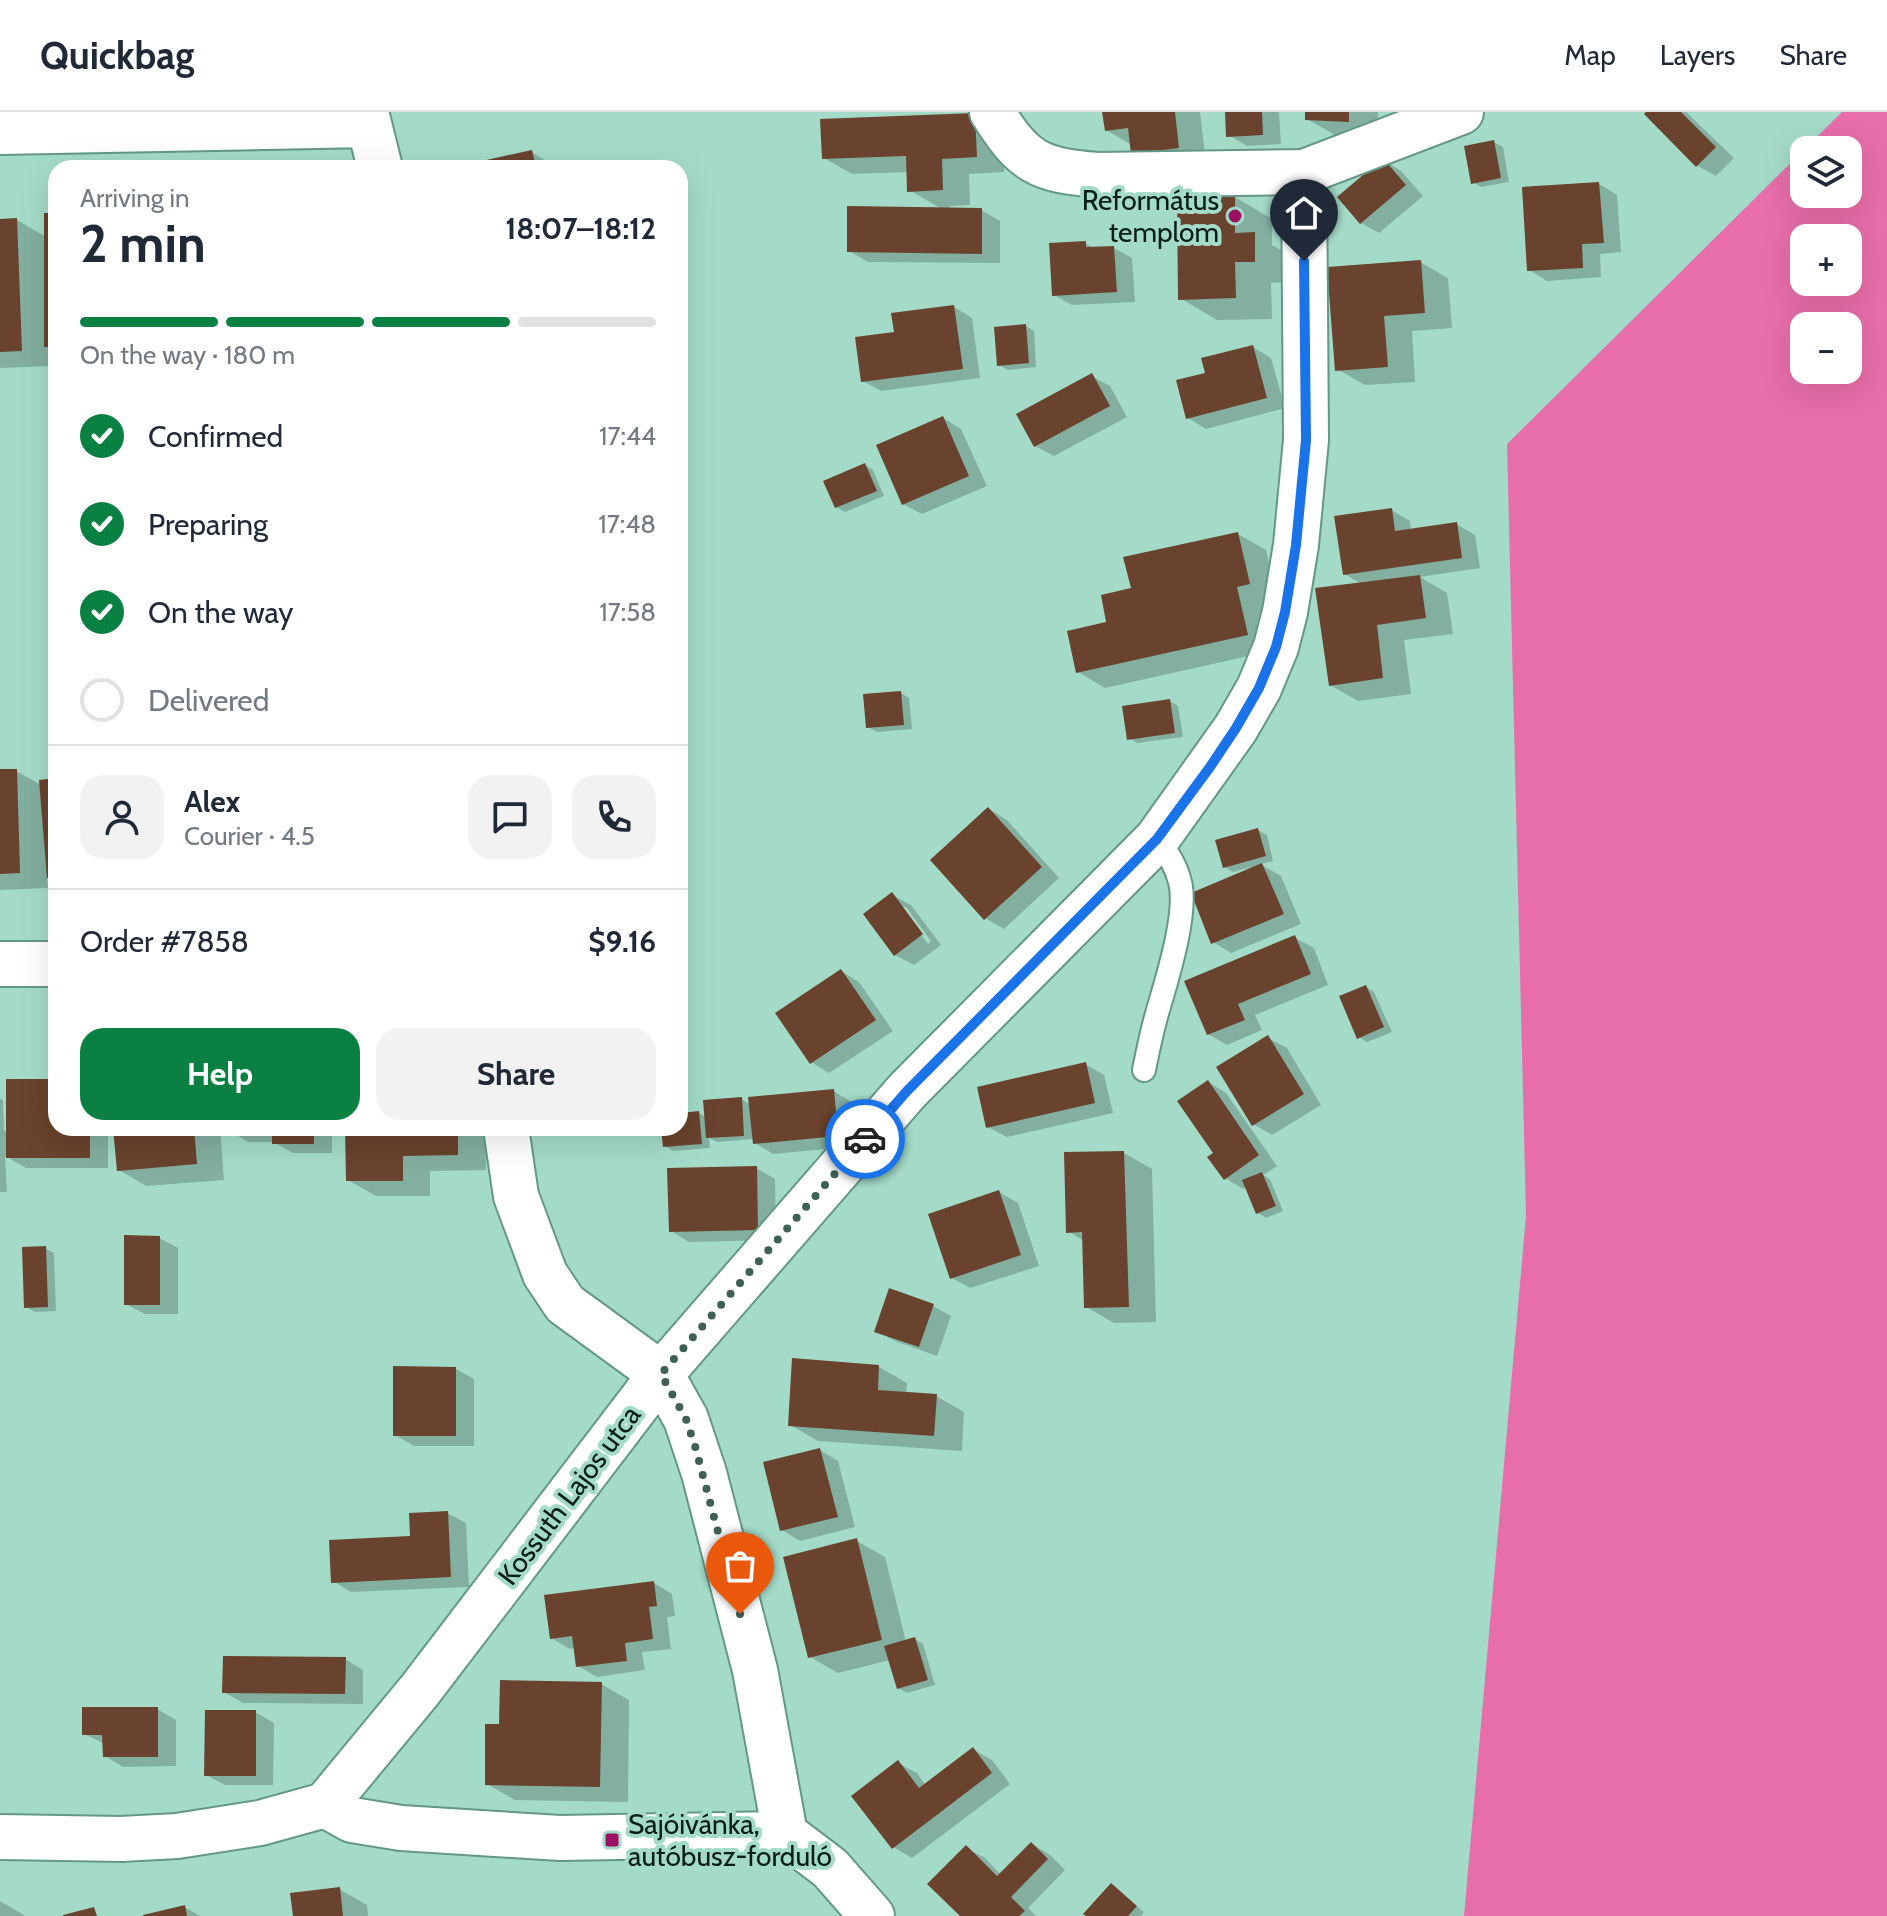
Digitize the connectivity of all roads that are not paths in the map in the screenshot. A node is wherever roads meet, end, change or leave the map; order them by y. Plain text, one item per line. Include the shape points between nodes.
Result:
1 (992, 112) edge
2 (1461, 112) edge
3 (367, 119) edge
4 (0, 132) edge
5 (378, 160) edge
6 (1304, 172) junction
7 (1157, 839) junction
8 (0, 964) edge
9 (48, 964) edge
10 (1144, 1070) dead end
11 (507, 1136) edge
12 (661, 1374) junction
13 (325, 1805) junction
14 (785, 1834) junction
15 (0, 1837) edge
16 (872, 1916) edge

1 - 6 street via 1009,140 1036,164 1066,172
2 - 6 street
3 - 4 street
3 - 5 street
6 - 7 street, Kossuth Lajos utca via 1306,440 1285,612 1259,688
7 - 10 lane via 1172,859 1181,885 1180,911
7 - 12 street, Kossuth Lajos utca via 907,1091
8 - 9 street
11 - 12 street via 516,1196 545,1274 565,1304
12 - 13 street, Kossuth Lajos utca via 420,1690
12 - 14 street via 686,1419 704,1473 755,1670
13 - 14 street via 352,1820 401,1828 560,1838
13 - 15 street via 260,1823 177,1836
14 - 16 street via 830,1868

